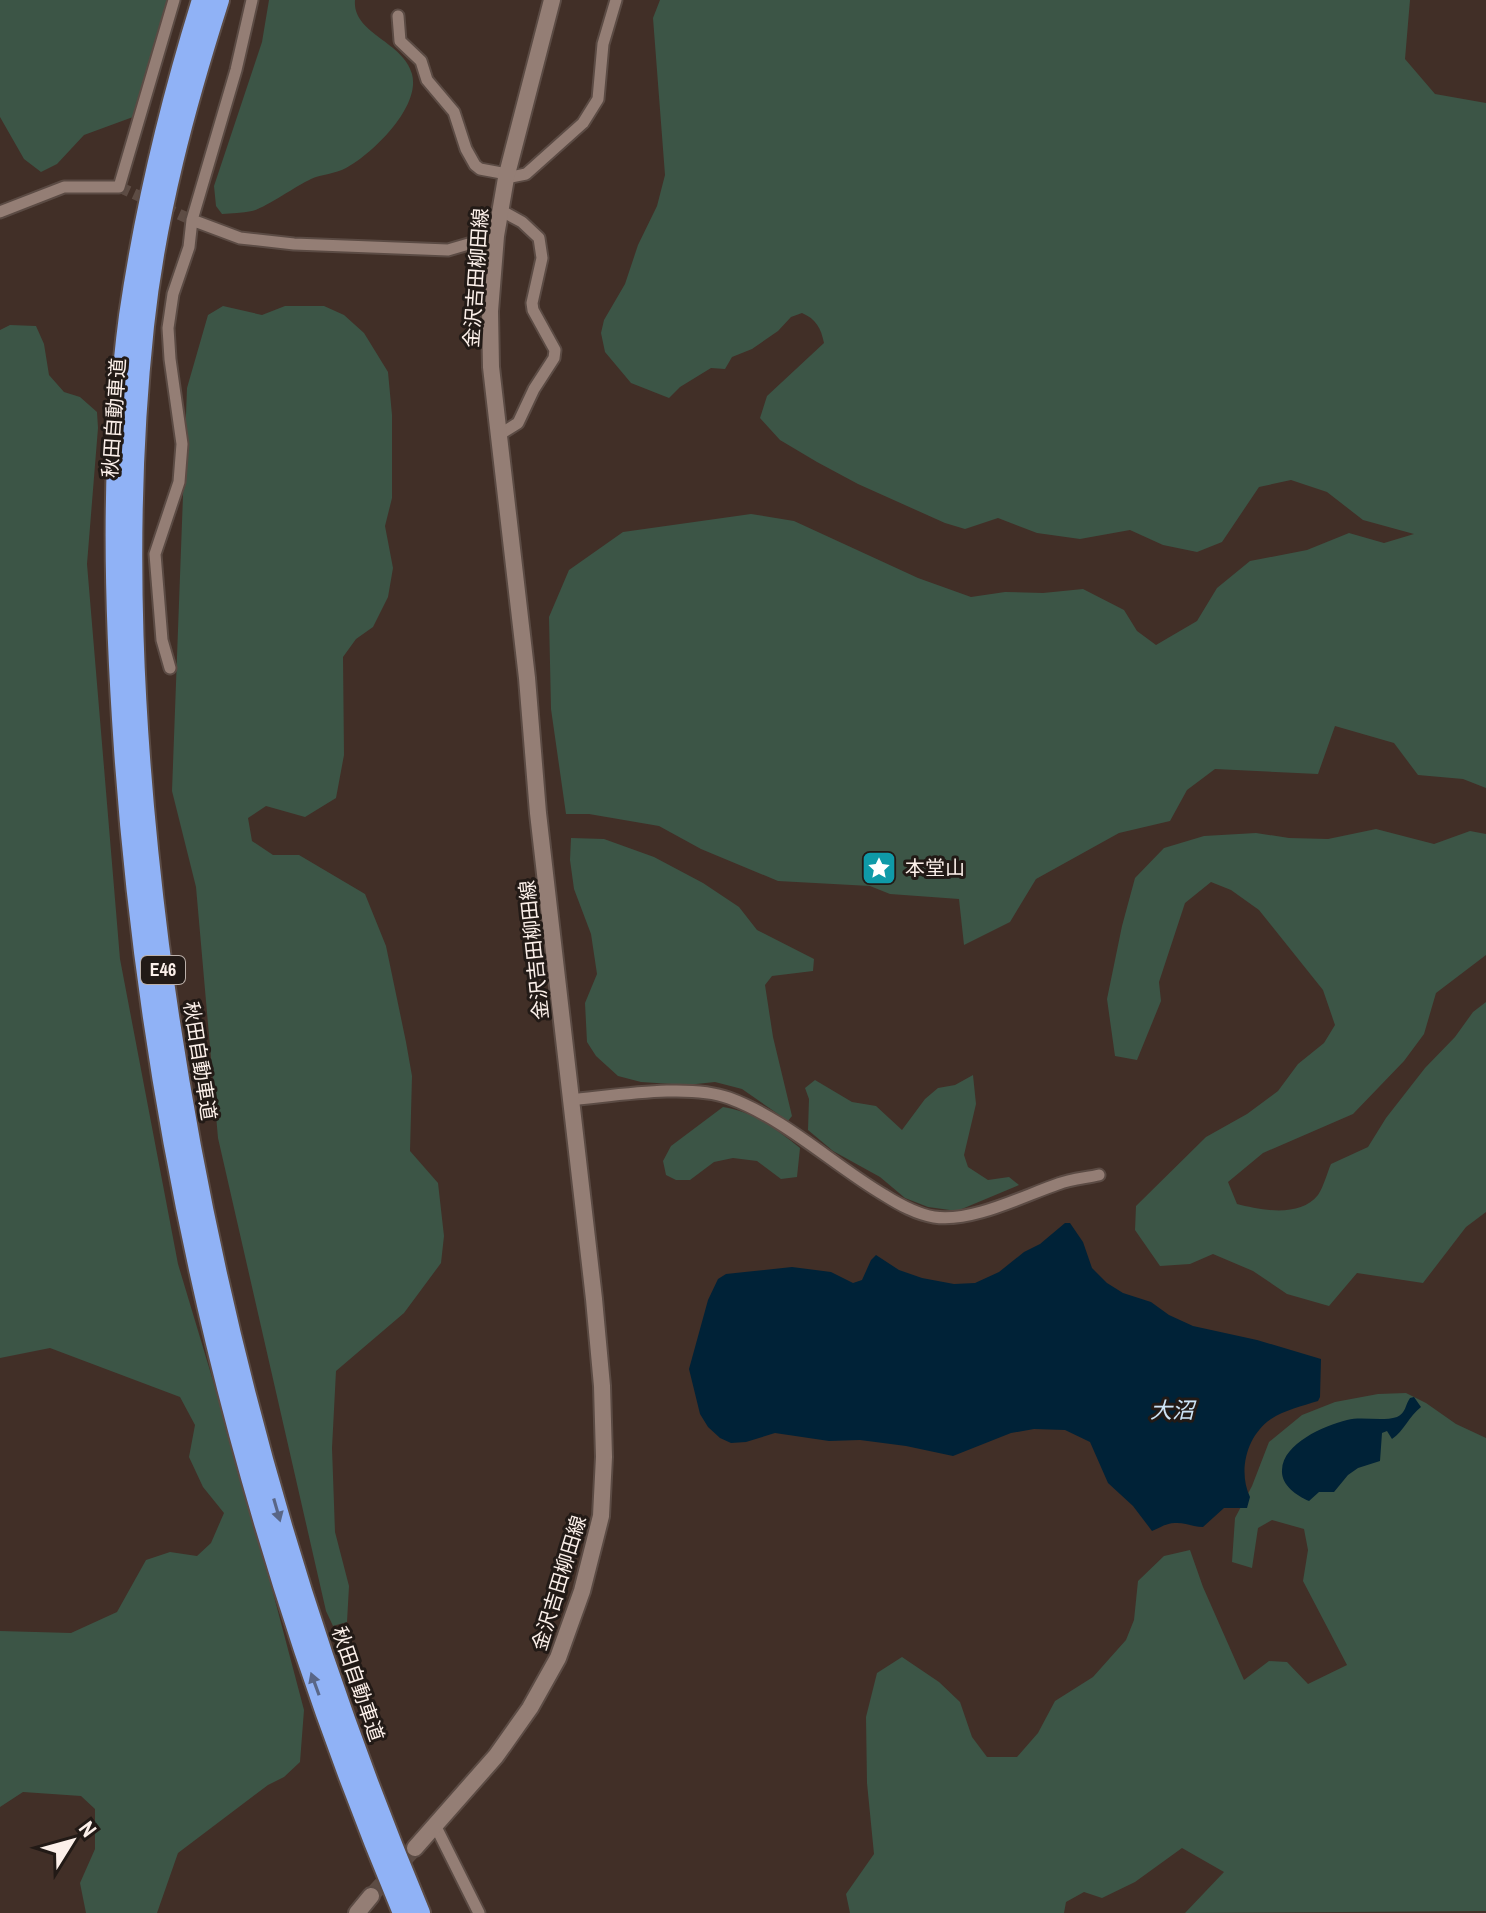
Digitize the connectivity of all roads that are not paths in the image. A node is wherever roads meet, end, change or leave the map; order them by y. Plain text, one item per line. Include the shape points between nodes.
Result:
1 (174, 0) edge
2 (202, 0) edge
3 (219, 0) edge
4 (252, 0) edge
5 (552, 0) edge
6 (616, 0) edge
7 (398, 16) dead end
8 (507, 176) junction
9 (500, 210) junction
10 (0, 212) edge
11 (192, 220) junction
12 (496, 236) junction
13 (499, 435) junction
14 (170, 668) dead end
15 (570, 1100) junction
16 (1099, 1175) dead end
17 (435, 1825) junction
18 (415, 1848) tunnel mouth
19 (371, 1896) tunnel mouth
20 (357, 1913) edge
21 (403, 1913) edge
22 (420, 1913) edge
23 (479, 1913) edge

1 - 10 street via 119,187 64,187
21 -> 2 highway, 秋田自動車道 / E46 via 308,1666 218,1354 171,1131 136,890 118,663 119,427 146,213 172,97
3 -> 22 highway, 秋田自動車道 / E46 via 186,101 161,216 135,429 134,661 152,889 187,1129 233,1351 324,1660
4 - 11 street
5 - 8 main road, 金沢吉田柳田線
6 - 8 street via 603,44 598,99 583,123 526,174
7 - 8 street via 400,41 421,61 427,80 454,112 475,165
8 - 9 main road, 金沢吉田柳田線
9 - 12 main road, 金沢吉田柳田線
9 - 13 street via 539,238 542,258 532,303 555,350 518,423
11 - 12 street via 240,238 294,244 448,250
11 - 14 street via 168,328 182,444 179,482 155,554 162,640
12 - 13 main road, 金沢吉田柳田線 via 490,311
13 - 15 main road, 金沢吉田柳田線
15 - 16 street via 695,1092 727,1097 911,1211 935,1217 956,1218
15 - 17 main road, 金沢吉田柳田線 via 602,1386 601,1516 582,1591 553,1667 496,1756
17 - 18 main road, 金沢吉田柳田線
17 - 23 street
19 - 20 main road

